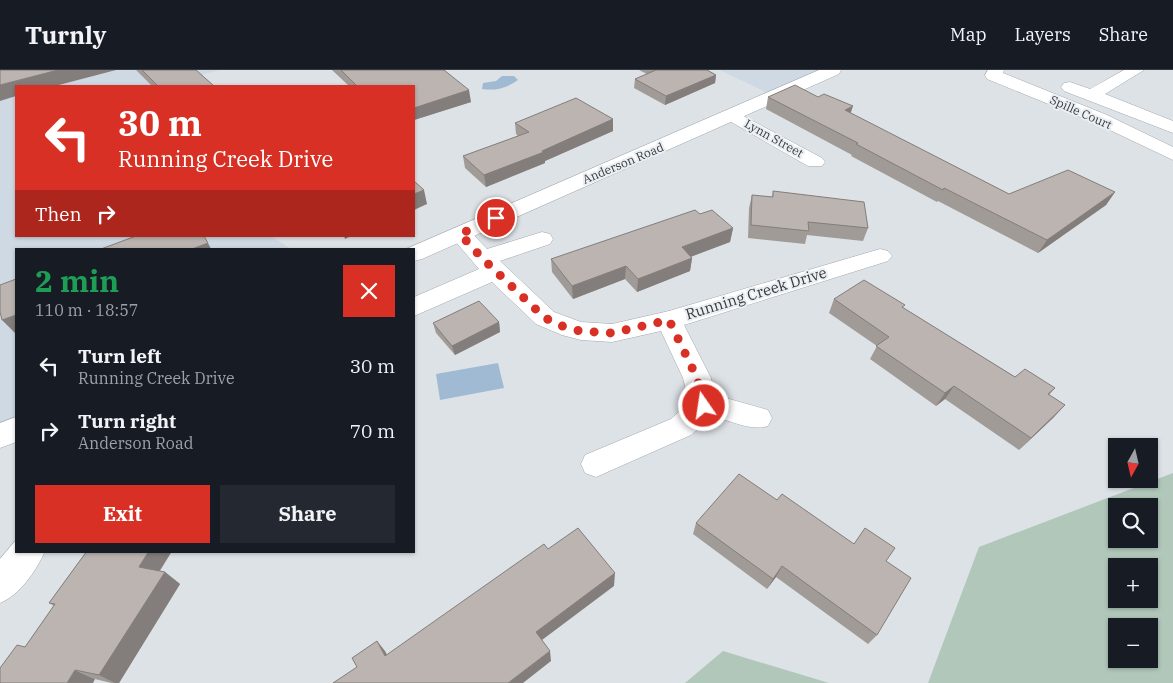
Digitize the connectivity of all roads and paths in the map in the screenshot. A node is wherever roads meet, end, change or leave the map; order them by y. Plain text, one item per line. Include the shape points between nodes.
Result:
1 (833, 70) edge
2 (996, 70) edge
3 (1136, 70) edge
4 (1055, 81) dead end
5 (1091, 95) junction
6 (732, 115) junction
7 (1173, 127) edge
8 (1173, 154) edge
9 (816, 162) dead end
10 (460, 234) junction
11 (542, 239) dead end
12 (415, 254) edge
13 (880, 256) dead end
14 (489, 265) junction
15 (415, 306) edge
16 (669, 320) junction
17 (704, 406) junction
18 (758, 418) dead end
19 (15, 429) edge
20 (0, 436) edge
21 (596, 464) dead end
22 (26, 553) edge
23 (0, 586) edge

1 - 6 street, Anderson Road
2 - 8 street, Spille Court via 993,76 1101,119
3 - 5 street
4 - 5 street
5 - 7 street
6 - 9 street, Lynn Street
6 - 10 street, Anderson Road
10 - 12 street, Anderson Road
10 - 14 street, Running Creek Drive
11 - 14 street
13 - 16 street, Running Creek Drive
14 - 15 street
14 - 16 street, Running Creek Drive via 545,318 562,326 612,333
16 - 17 street via 697,378
17 - 18 street via 724,407
17 - 21 street via 681,427
19 - 20 street
22 - 23 street

